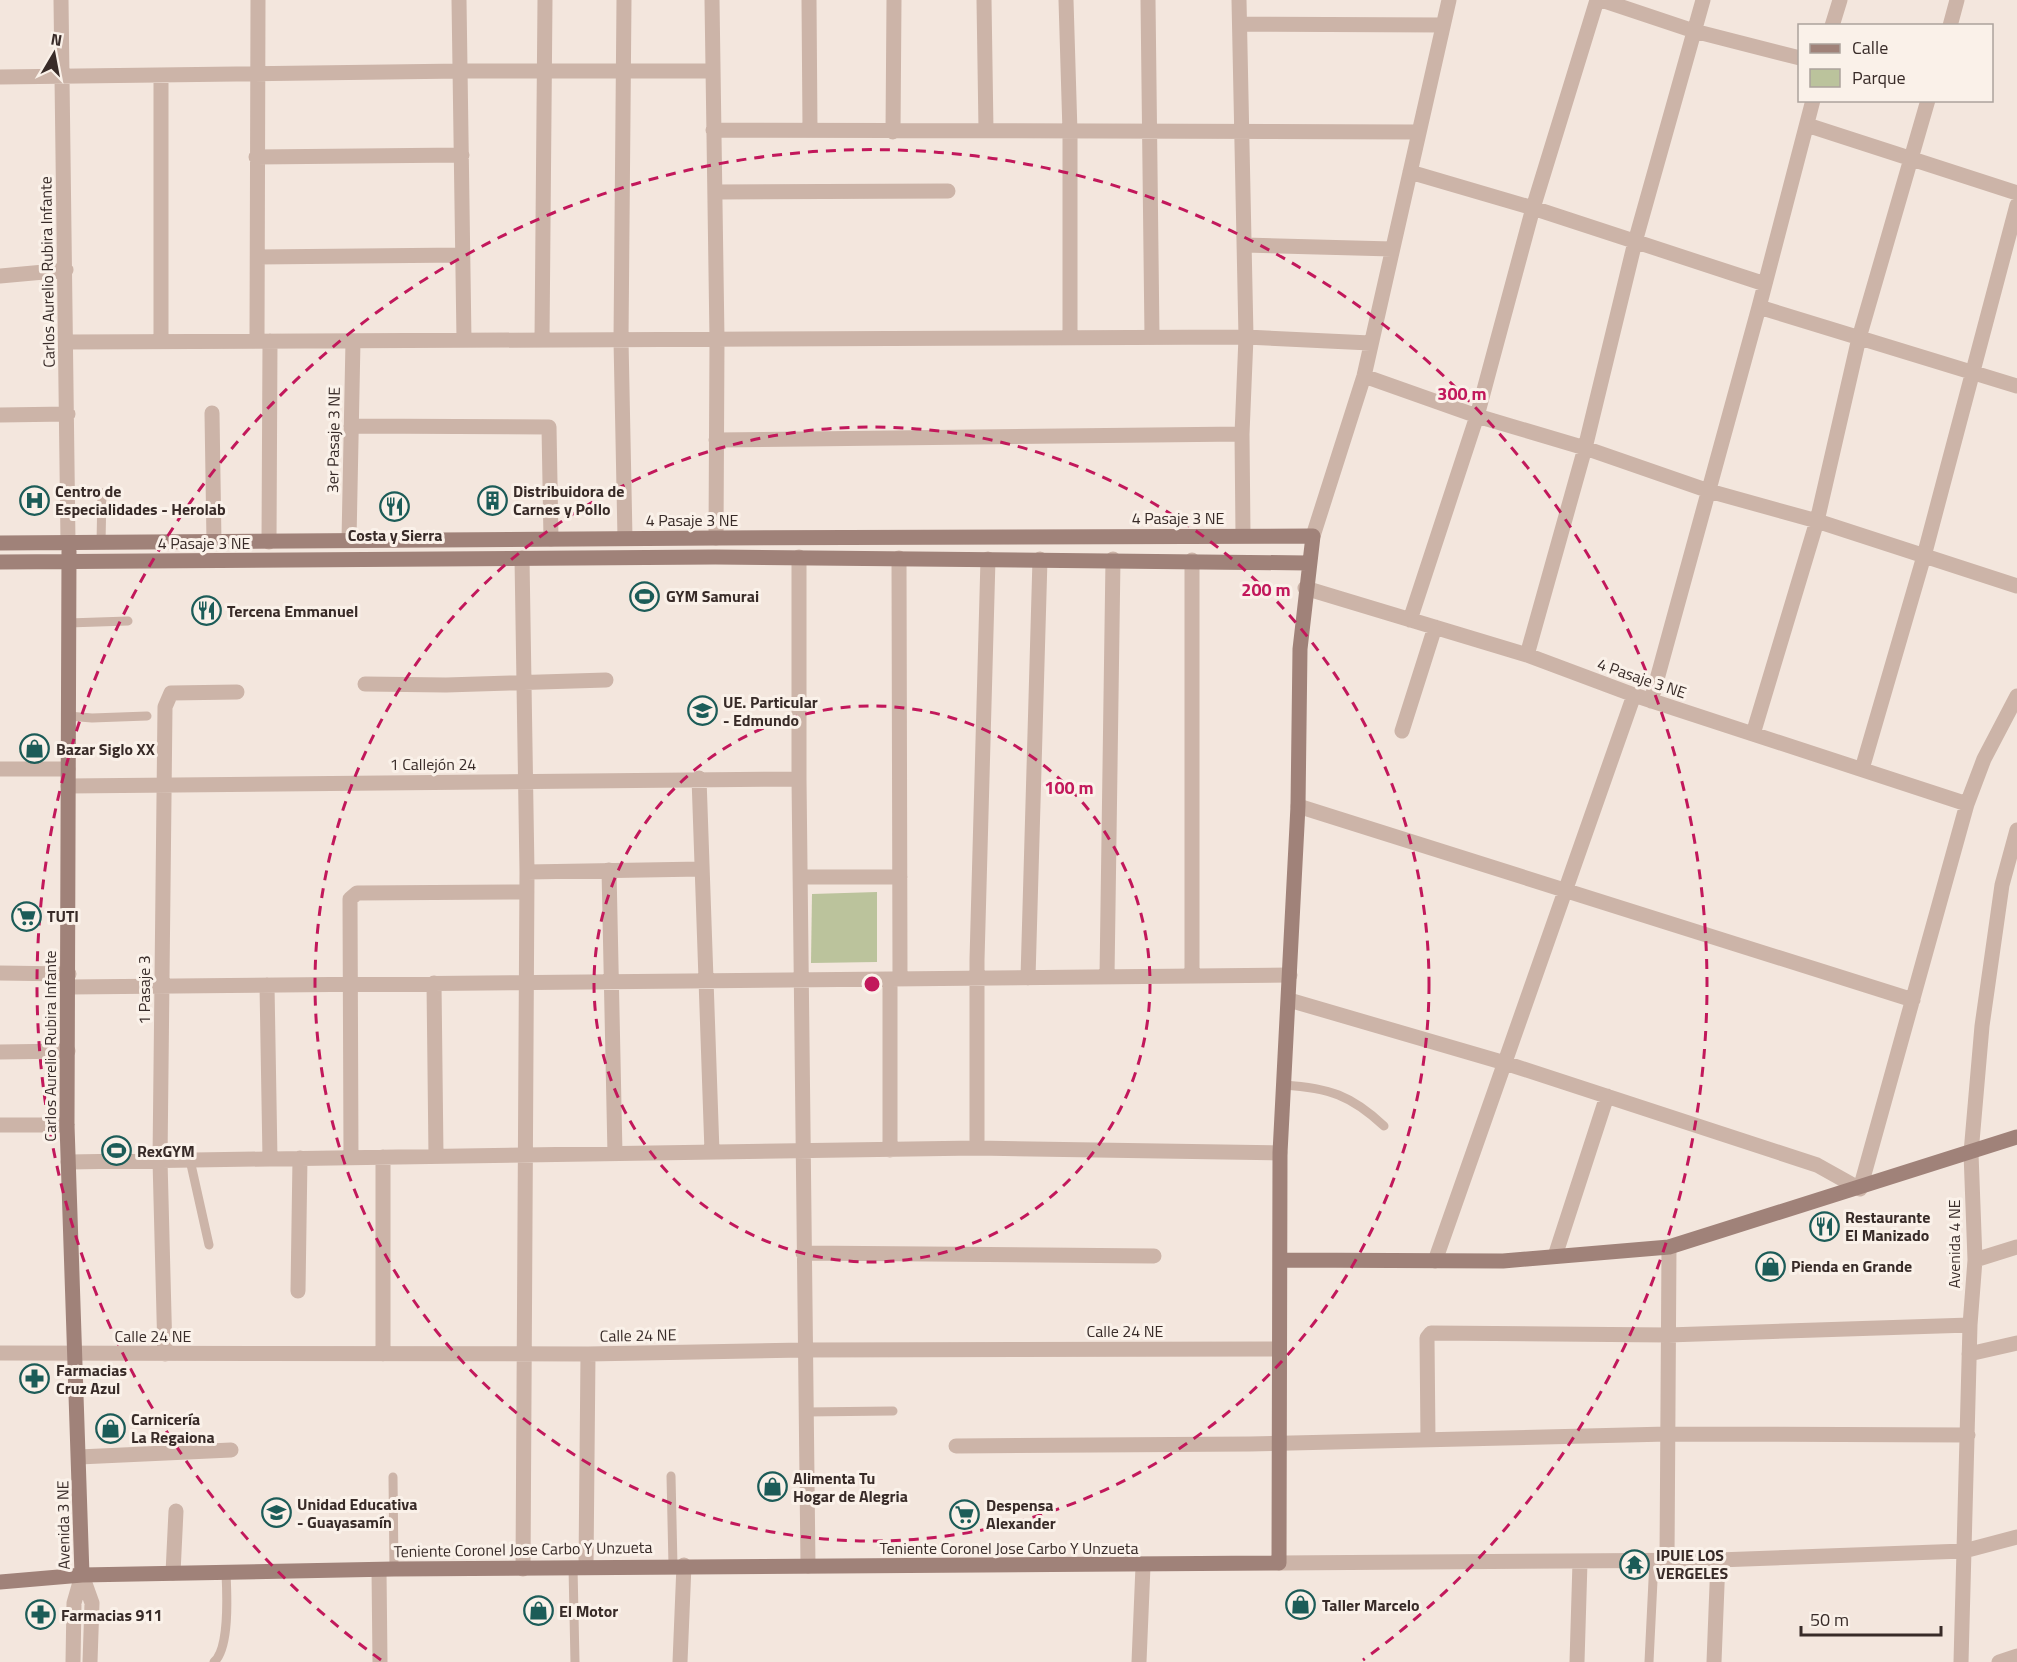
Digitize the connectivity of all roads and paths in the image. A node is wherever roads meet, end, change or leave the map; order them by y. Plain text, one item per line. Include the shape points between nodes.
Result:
1 (61, 0) edge
2 (258, 0) edge
3 (459, 0) edge
4 (545, 0) edge
5 (624, 0) edge
6 (712, 0) edge
7 (809, 0) edge
8 (894, 0) edge
9 (984, 0) edge
10 (1066, 0) edge
11 (1148, 0) edge
12 (1239, 0) edge
13 (1449, 0) edge
14 (1599, 0) edge
15 (1702, 0) edge
16 (1840, 0) edge
17 (1957, 0) edge
18 (1240, 24) junction
19 (1833, 24) edge
20 (1951, 24) edge
21 (1443, 25) junction
22 (1694, 31) junction
23 (1798, 57) edge
24 (462, 71) junction
25 (712, 71) junction
26 (544, 72) junction
27 (624, 73) junction
28 (256, 75) junction
29 (161, 76) junction
30 (0, 77) edge
31 (61, 77) junction
32 (1812, 102) edge
33 (1927, 102) edge
34 (1807, 125) junction
35 (810, 129) junction
36 (713, 130) junction
37 (986, 130) junction
38 (1149, 130) junction
39 (1243, 131) junction
40 (893, 132) junction
41 (1070, 132) junction
42 (1418, 132) junction
43 (462, 155) junction
44 (256, 157) junction
45 (1911, 157) junction
46 (1410, 172) junction
47 (948, 191) dead end
48 (714, 192) junction
49 (2017, 193) edge
50 (2017, 205) edge
51 (1533, 208) junction
52 (1635, 242) junction
53 (1245, 245) junction
54 (1392, 249) junction
55 (462, 255) junction
56 (258, 257) junction
57 (66, 270) junction
58 (0, 276) edge
59 (1765, 284) junction
60 (1759, 307) junction
61 (1152, 337) junction
62 (1246, 337) junction
63 (1070, 338) junction
64 (1859, 338) junction
65 (717, 339) junction
66 (464, 340) junction
67 (542, 340) junction
68 (621, 340) junction
69 (263, 341) junction
70 (353, 341) junction
71 (68, 342) junction
72 (161, 342) junction
73 (1370, 343) junction
74 (1973, 373) junction
75 (1364, 376) junction
76 (2017, 387) edge
77 (212, 413) dead end
78 (68, 414) junction
79 (0, 416) edge
80 (1477, 416) junction
81 (351, 426) junction
82 (1242, 434) junction
83 (716, 440) junction
84 (1585, 448) junction
85 (1709, 491) junction
86 (102, 493) dead end
87 (1816, 521) junction
88 (1243, 535) junction
89 (716, 537) junction
90 (1313, 537) junction
91 (625, 538) junction
92 (551, 539) junction
93 (349, 540) junction
94 (69, 542) junction
95 (214, 542) junction
96 (270, 542) junction
97 (0, 543) edge
98 (101, 543) junction
99 (1924, 556) junction
100 (522, 558) junction
101 (799, 558) junction
102 (899, 558) junction
103 (988, 559) junction
104 (1040, 559) junction
105 (1113, 560) junction
106 (1192, 560) junction
107 (0, 562) edge
108 (69, 562) junction
109 (1308, 563) junction
110 (2017, 586) edge
111 (1305, 588) junction
112 (1410, 620) junction
113 (128, 621) dead end
114 (68, 623) junction
115 (1435, 627) junction
116 (1527, 655) junction
117 (606, 680) dead end
118 (524, 682) junction
119 (364, 684) dead end
120 (237, 692) dead end
121 (1634, 695) junction
122 (2017, 696) edge
123 (1651, 700) junction
124 (68, 716) junction
125 (147, 716) dead end
126 (1402, 731) dead end
127 (1753, 734) junction
128 (0, 769) edge
129 (68, 769) junction
130 (1863, 769) junction
131 (699, 778) junction
132 (799, 779) junction
133 (526, 782) junction
134 (163, 784) junction
135 (68, 786) junction
136 (1967, 804) junction
137 (1298, 806) junction
138 (2017, 830) edge
139 (702, 869) junction
140 (609, 870) junction
141 (527, 872) junction
142 (801, 877) junction
143 (900, 877) junction
144 (1565, 890) junction
145 (527, 892) junction
146 (0, 973) edge
147 (1290, 975) junction
148 (1192, 976) junction
149 (1107, 977) junction
150 (977, 978) junction
151 (1028, 978) junction
152 (895, 979) junction
153 (69, 980) junction
154 (802, 980) junction
155 (706, 981) junction
156 (526, 982) junction
157 (611, 982) junction
158 (434, 983) junction
159 (349, 984) junction
160 (267, 985) junction
161 (162, 986) junction
162 (1288, 1000) junction
163 (1913, 1000) junction
164 (0, 1052) edge
165 (68, 1052) junction
166 (1504, 1063) junction
167 (1284, 1085) junction
168 (1607, 1096) junction
169 (0, 1125) edge
170 (67, 1125) junction
171 (1384, 1126) dead end
172 (2017, 1137) edge
173 (977, 1148) junction
174 (803, 1150) junction
175 (890, 1150) junction
176 (712, 1152) junction
177 (1280, 1153) junction
178 (1971, 1153) junction
179 (615, 1154) junction
180 (526, 1155) junction
181 (436, 1156) junction
182 (351, 1157) junction
183 (383, 1157) junction
184 (300, 1158) junction
185 (270, 1159) junction
186 (160, 1160) junction
187 (190, 1160) junction
188 (68, 1161) junction
189 (1860, 1189) junction
190 (209, 1245) dead end
191 (1669, 1247) junction
192 (2017, 1247) edge
193 (804, 1253) junction
194 (1154, 1256) dead end
195 (1555, 1257) junction
196 (1280, 1260) junction
197 (1975, 1260) junction
198 (1435, 1261) junction
199 (298, 1291) dead end
200 (1970, 1324) junction
201 (1668, 1335) junction
202 (2017, 1343) edge
203 (1278, 1349) junction
204 (804, 1350) junction
205 (0, 1353) edge
206 (75, 1354) junction
207 (165, 1354) junction
208 (383, 1354) junction
209 (525, 1354) junction
210 (588, 1354) junction
211 (1969, 1354) junction
212 (893, 1411) dead end
213 (805, 1412) junction
214 (1668, 1434) junction
215 (1968, 1435) junction
216 (1428, 1440) junction
217 (1279, 1444) junction
218 (956, 1446) dead end
219 (231, 1450) dead end
220 (80, 1457) junction
221 (671, 1476) dead end
222 (393, 1477) dead end
223 (176, 1511) dead end
224 (2017, 1537) edge
225 (1964, 1551) junction
226 (1660, 1560) junction
227 (1718, 1560) junction
228 (1580, 1562) junction
229 (1280, 1563) junction
230 (678, 1565) junction
231 (808, 1566) junction
232 (1143, 1566) junction
233 (579, 1567) junction
234 (387, 1569) junction
235 (523, 1569) junction
236 (226, 1572) junction
237 (173, 1573) junction
238 (82, 1575) junction
239 (0, 1582) edge
240 (2017, 1656) edge
241 (73, 1662) edge
242 (90, 1662) edge
243 (214, 1662) edge
244 (380, 1662) edge
245 (575, 1662) edge
246 (680, 1662) edge
247 (1139, 1662) edge
248 (1577, 1662) edge
249 (1649, 1662) edge
250 (1714, 1662) edge
251 (1961, 1662) edge
252 (1999, 1662) edge

1 - 31 street, Carlos Aurelio Rubira Infante
2 - 28 street
3 - 24 street
4 - 26 street
5 - 27 street
6 - 25 street
7 - 35 street
8 - 40 street
9 - 37 street
10 - 41 street
11 - 38 street
12 - 18 street
13 - 21 street
14 - 22 street
14 - 51 street
15 - 22 street
16 - 19 street
17 - 20 street
18 - 21 street
18 - 39 street
21 - 42 street
22 - 23 street
22 - 52 street
24 - 26 street
24 - 28 street
24 - 43 street
25 - 27 street
25 - 36 street
26 - 27 street
26 - 67 street
27 - 68 street
28 - 29 street
28 - 44 street
29 - 31 street
29 - 72 street
30 - 31 street
31 - 57 street, Carlos Aurelio Rubira Infante
32 - 34 street
33 - 45 street
34 - 45 street
34 - 59 street
35 - 36 street
35 - 40 street
36 - 48 street
37 - 40 street
37 - 41 street
38 - 39 street
38 - 41 street
38 - 61 street
39 - 42 street
39 - 53 street
41 - 63 street
42 - 46 street
43 - 44 street
43 - 55 street
44 - 56 street
45 - 49 street
45 - 64 street
46 - 51 street
46 - 54 street
47 - 48 street
48 - 65 street
50 - 74 street
51 - 52 street
51 - 80 street
52 - 59 street
52 - 84 street
53 - 54 street
53 - 62 street
54 - 73 street
55 - 56 street
55 - 66 street
56 - 69 street
57 - 58 street
57 - 71 street, Carlos Aurelio Rubira Infante
59 - 60 street
60 - 64 street
60 - 85 street
61 - 62 street
61 - 63 street
62 - 73 street
62 - 82 street
63 - 65 street
64 - 74 street
64 - 87 street
65 - 68 street
65 - 83 street
66 - 67 street
66 - 70 street
67 - 68 street
68 - 91 street
69 - 70 street
69 - 72 street
69 - 96 street
70 - 81 street, 3er Pasaje 3 NE
71 - 72 street
71 - 78 street, Carlos Aurelio Rubira Infante
73 - 75 street
74 - 76 street
74 - 99 street
75 - 80 street
75 - 90 street
77 - 95 street
78 - 79 street
78 - 94 street, Carlos Aurelio Rubira Infante
80 - 84 street
80 - 112 street
81 - 92 street via 549,427
81 - 93 street, 3er Pasaje 3 NE
82 - 83 street
82 - 88 street
83 - 89 street
84 - 85 street
84 - 116 street
85 - 87 street
85 - 123 street
86 - 98 lane
87 - 99 street
87 - 127 street
88 - 89 street, 4 Pasaje 3 NE
88 - 90 street, 4 Pasaje 3 NE
89 - 91 street, 4 Pasaje 3 NE
90 - 109 street
91 - 92 street, 4 Pasaje 3 NE
92 - 93 street, 4 Pasaje 3 NE
93 - 96 street, 4 Pasaje 3 NE
94 - 97 street, 4 Pasaje 3 NE
94 - 98 street, 4 Pasaje 3 NE
94 - 108 street
95 - 96 street, 4 Pasaje 3 NE
95 - 98 street, 4 Pasaje 3 NE
99 - 110 street
99 - 130 street
100 - 101 street, 4 Pasaje 3 NE
100 - 108 street, 4 Pasaje 3 NE
100 - 118 street
101 - 102 street, 4 Pasaje 3 NE
101 - 132 street
102 - 103 street, 4 Pasaje 3 NE
102 - 143 street
103 - 104 street, 4 Pasaje 3 NE
103 - 150 street
104 - 105 street, 4 Pasaje 3 NE
104 - 151 street
105 - 106 street, 4 Pasaje 3 NE
105 - 149 street
106 - 109 street, 4 Pasaje 3 NE
106 - 148 street
107 - 108 street, 4 Pasaje 3 NE
108 - 114 street, Carlos Aurelio Rubira Infante
109 - 111 street
111 - 112 street, 4 Pasaje 3 NE
111 - 137 street via 1300,649
112 - 115 street, 4 Pasaje 3 NE
113 - 114 lane
114 - 124 street, Carlos Aurelio Rubira Infante
115 - 116 street, 4 Pasaje 3 NE
115 - 126 street
116 - 121 street, 4 Pasaje 3 NE
117 - 118 street
118 - 119 street
118 - 133 street
120 - 134 street, 1 Pasaje 3 via 171,693 165,707
121 - 123 street, 4 Pasaje 3 NE
121 - 144 street
122 - 136 street via 1989,748
123 - 127 street, 4 Pasaje 3 NE
124 - 125 lane
124 - 129 street, Carlos Aurelio Rubira Infante
127 - 130 street, 4 Pasaje 3 NE
128 - 129 street
129 - 135 street, Carlos Aurelio Rubira Infante
130 - 136 street, 4 Pasaje 3 NE
131 - 132 street, 1 Callejón 24
131 - 133 street, 1 Callejón 24
131 - 139 street
132 - 142 street
133 - 134 street, 1 Callejón 24
133 - 141 street
134 - 135 street, 1 Callejón 24
134 - 161 street, 1 Pasaje 3
135 - 153 street, Carlos Aurelio Rubira Infante
136 - 163 street
137 - 144 street
137 - 147 street
138 - 178 street, Avenida 4 NE via 2002,885 1982,1026
139 - 140 street
139 - 155 street
140 - 141 street
140 - 157 street
141 - 145 street
142 - 143 street
142 - 154 street
143 - 152 street
144 - 163 street
144 - 166 street
145 - 156 street
145 - 159 street via 357,893 350,899
146 - 153 street
147 - 148 street
147 - 162 street
148 - 149 street
149 - 151 street
150 - 151 street
150 - 152 street
150 - 173 street
152 - 154 street
152 - 175 street
153 - 161 street
153 - 165 street, Carlos Aurelio Rubira Infante
154 - 155 street
154 - 174 street
155 - 157 street
155 - 176 street
156 - 157 street
156 - 158 street
156 - 180 street
157 - 179 street
158 - 159 street
158 - 181 street
159 - 160 street
159 - 182 street
160 - 161 street
160 - 185 street
161 - 186 street, 1 Pasaje 3
162 - 166 street
162 - 167 street
163 - 189 street
164 - 165 street
165 - 170 street, Carlos Aurelio Rubira Infante
166 - 168 street
166 - 198 street
167 - 171 lane via 1339,1093 1362,1105
167 - 177 street
168 - 189 street via 1817,1165
168 - 195 street
169 - 170 street
170 - 188 street, Carlos Aurelio Rubira Infante
172 - 178 street
173 - 175 street
173 - 177 street
174 - 175 street
174 - 176 street
174 - 193 street
176 - 179 street
177 - 196 street
178 - 189 street
178 - 197 street, Avenida 4 NE
179 - 180 street
180 - 181 street
180 - 209 street
181 - 183 street
182 - 183 street
182 - 184 street
183 - 208 street
184 - 185 street
184 - 199 street
185 - 187 street
186 - 187 street
186 - 188 street
186 - 207 street, 1 Pasaje 3
187 - 190 lane
188 - 206 street, Carlos Aurelio Rubira Infante
189 - 191 street
191 - 195 street
191 - 201 street
192 - 197 street
193 - 194 street
193 - 204 street
195 - 198 street
196 - 198 street
196 - 203 street
197 - 200 street, Avenida 4 NE
200 - 201 street
200 - 211 street, Avenida 4 NE
201 - 214 street
201 - 216 street via 1431,1333 1427,1338
202 - 211 street
203 - 204 street, Calle 24 NE
203 - 217 street
204 - 210 street, Calle 24 NE
204 - 213 street
205 - 206 street, Calle 24 NE
206 - 207 street, Calle 24 NE
206 - 220 street, Carlos Aurelio Rubira Infante
207 - 208 street, Calle 24 NE
208 - 209 street, Calle 24 NE
209 - 210 street, Calle 24 NE
209 - 235 street
210 - 233 street
211 - 215 street, Avenida 4 NE
212 - 213 lane
213 - 231 street
214 - 215 street
214 - 216 street
214 - 226 street
215 - 225 street, Avenida 4 NE
216 - 217 street
217 - 218 street
217 - 229 street
219 - 220 street
220 - 238 street, Avenida 3 NE
221 - 230 lane
222 - 234 lane
223 - 237 street
224 - 225 street, Teniente Coronel Jose Carbo Y Unzueta
225 - 227 street, Teniente Coronel Jose Carbo Y Unzueta
225 - 251 street, Avenida 4 NE
226 - 227 street, Teniente Coronel Jose Carbo Y Unzueta
226 - 228 street, Teniente Coronel Jose Carbo Y Unzueta
226 - 249 lane
227 - 250 street
228 - 229 street, Teniente Coronel Jose Carbo Y Unzueta
228 - 248 street
229 - 232 street, Teniente Coronel Jose Carbo Y Unzueta
230 - 231 street, Teniente Coronel Jose Carbo Y Unzueta
230 - 233 street, Teniente Coronel Jose Carbo Y Unzueta
230 - 246 street
231 - 232 street, Teniente Coronel Jose Carbo Y Unzueta
232 - 247 street
233 - 235 street, Teniente Coronel Jose Carbo Y Unzueta
233 - 245 lane
234 - 235 street, Teniente Coronel Jose Carbo Y Unzueta
234 - 236 street, Teniente Coronel Jose Carbo Y Unzueta
234 - 244 street
236 - 237 street, Teniente Coronel Jose Carbo Y Unzueta
236 - 243 lane via 225,1631 219,1658
237 - 238 street, Teniente Coronel Jose Carbo Y Unzueta
238 - 239 street, Teniente Coronel Jose Carbo Y Unzueta
238 - 241 street, Avenida 3 NE via 74,1603
238 - 242 street via 92,1603
240 - 252 street

